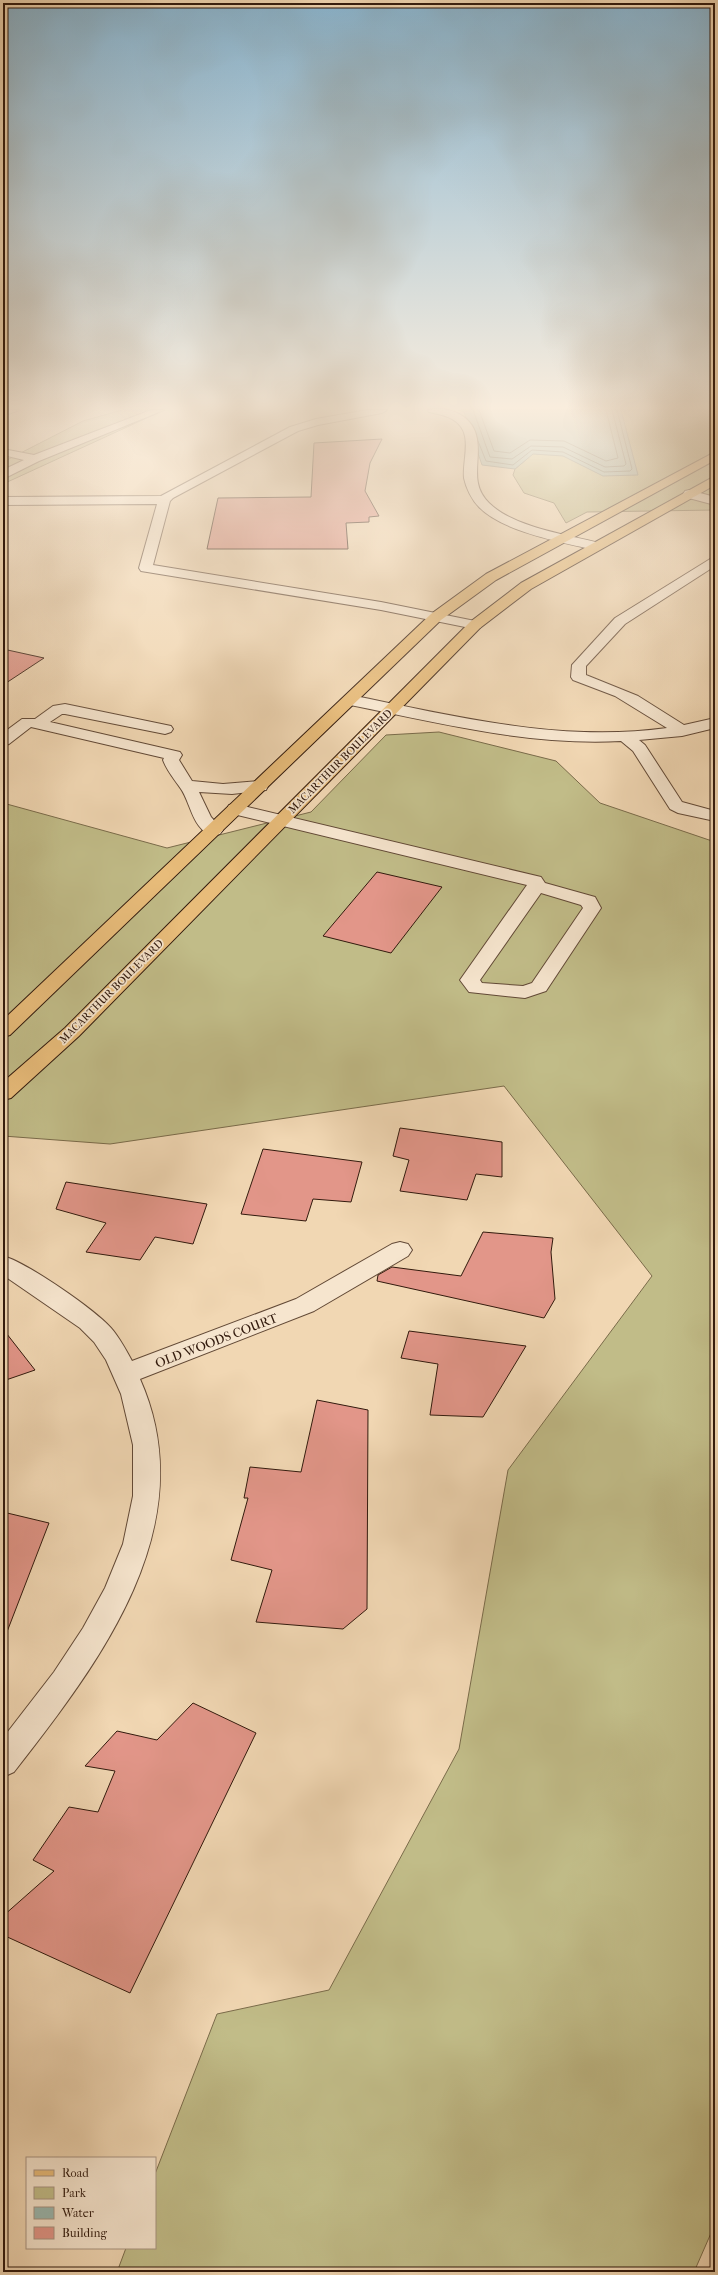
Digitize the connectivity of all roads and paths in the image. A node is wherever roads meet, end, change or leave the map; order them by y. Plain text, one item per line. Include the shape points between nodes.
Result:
1 (160, 516) edge
2 (500, 516) edge
3 (603, 516) edge
4 (649, 516) edge
5 (564, 538) junction
6 (595, 546) junction
7 (715, 560) edge
8 (436, 617) junction
9 (475, 625) junction
10 (356, 694) junction
11 (398, 703) junction
12 (715, 723) edge
13 (38, 724) junction
14 (165, 729) dead end
15 (682, 731) junction
16 (624, 735) junction
17 (3, 741) edge
18 (186, 785) junction
19 (260, 786) junction
20 (235, 809) junction
21 (715, 816) edge
22 (281, 820) junction
23 (214, 830) junction
24 (537, 886) junction
25 (3, 1031) edge
26 (3, 1093) edge
27 (400, 1250) dead end
28 (3, 1264) edge
29 (126, 1374) junction
30 (3, 1762) edge

1 - 8 street via 146,568
2 - 5 street
3 - 5 main road
4 - 6 main road, MACARTHUR BOULEVARD
5 - 6 street
5 - 8 main road via 491,577
6 - 9 main road, MACARTHUR BOULEVARD via 526,586
7 - 15 street via 620,621 579,665 578,677 601,684 638,701
8 - 9 street
8 - 10 main road
9 - 11 main road, MACARTHUR BOULEVARD
10 - 11 street
10 - 19 main road
11 - 16 street via 507,731
11 - 22 main road, MACARTHUR BOULEVARD
12 - 15 street
13 - 14 street via 58,709 65,709
13 - 17 street via 28,722
13 - 18 street via 174,755 172,760 176,774
15 - 16 street
16 - 21 street via 639,748 676,805
18 - 19 street via 211,790 240,790
18 - 23 street via 199,813
19 - 20 main road
20 - 22 street
20 - 23 main road
22 - 24 street via 535,881
22 - 26 main road, MACARTHUR BOULEVARD via 72,1032
23 - 25 main road
24 - 24 street via 589,901 592,908 539,987 525,992 476,988 470,980
27 - 29 street, OLD WOODS COURT via 305,1306
28 - 29 street via 34,1282 98,1329
29 - 30 street via 140,1412 147,1453 146,1496 139,1537 123,1584 98,1633 49,1704

